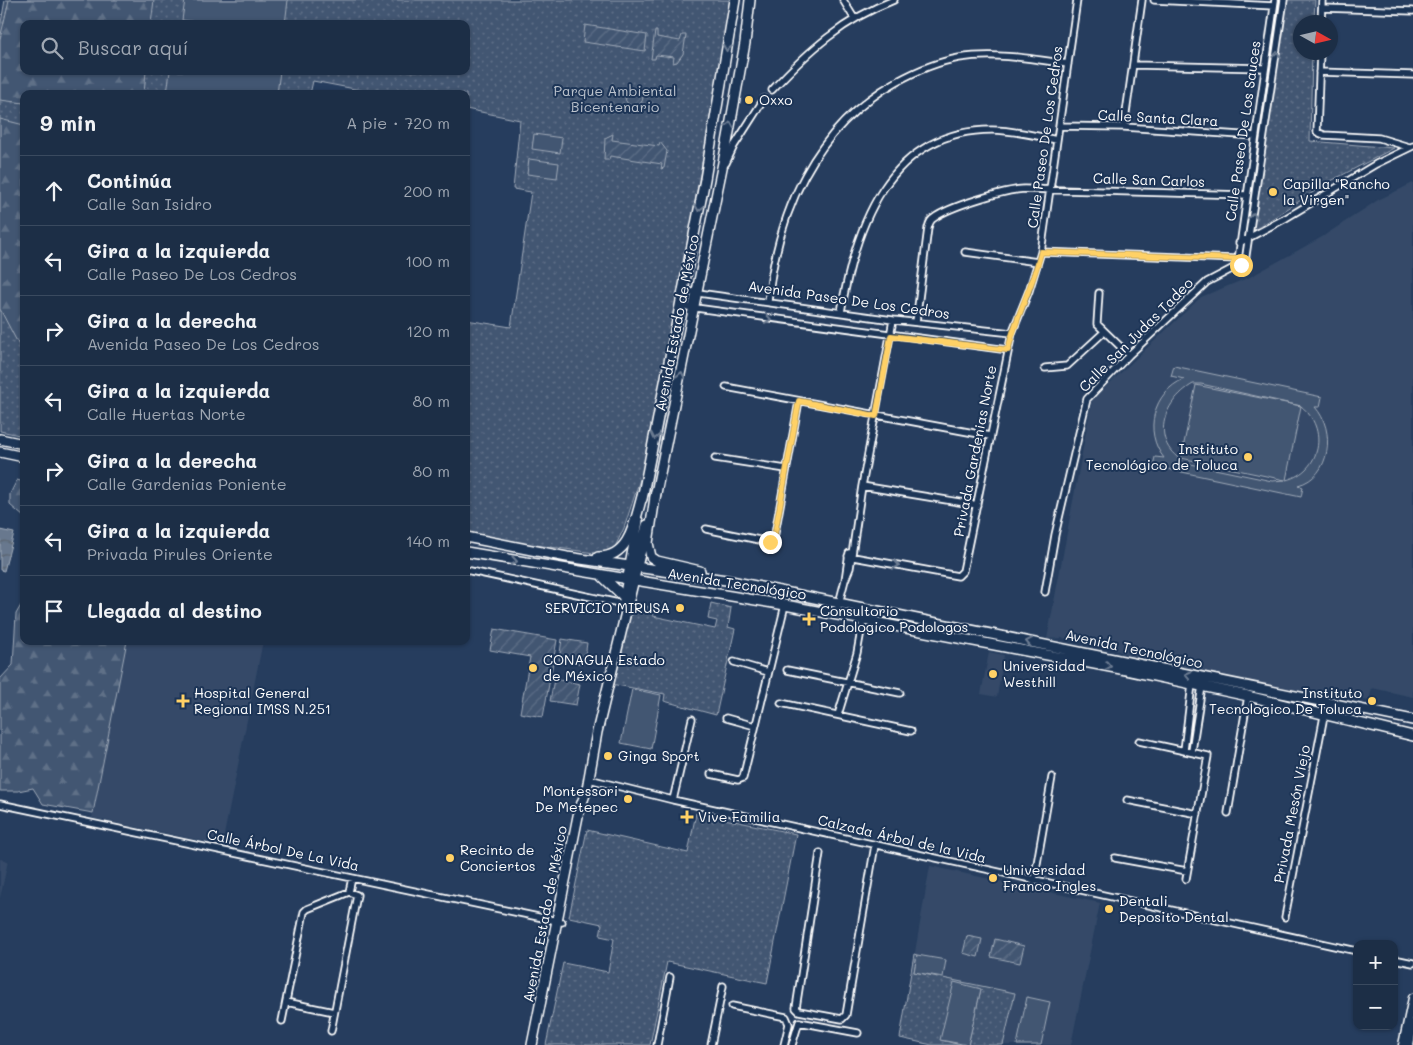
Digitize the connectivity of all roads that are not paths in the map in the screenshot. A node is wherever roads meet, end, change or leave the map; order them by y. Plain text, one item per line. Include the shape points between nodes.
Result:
1 (735, 0) edge
2 (750, 0) edge
3 (844, 0) edge
4 (894, 0) edge
5 (1077, 0) edge
6 (1142, 0) edge
7 (1154, 0) edge
8 (1284, 0) edge
9 (1322, 0) edge
10 (1274, 3) edge
11 (1322, 8) junction
12 (1413, 11) edge
13 (1322, 15) edge
14 (854, 18) junction
15 (1320, 60) edge
16 (1068, 64) junction
17 (1134, 66) junction
18 (1264, 68) junction
19 (1319, 72) junction
20 (1413, 75) edge
21 (772, 90) dead end
22 (764, 99) dead end
23 (1058, 126) junction
24 (1124, 127) junction
25 (1255, 136) junction
26 (1056, 140) junction
27 (1411, 147) edge
28 (721, 174) junction
29 (1050, 189) junction
30 (1247, 195) junction
31 (696, 225) junction
32 (710, 231) junction
33 (1250, 237) junction
34 (693, 241) junction
35 (1239, 242) junction
36 (707, 247) junction
37 (965, 252) dead end
38 (1041, 252) junction
39 (1238, 259) junction
40 (1038, 262) junction
41 (1244, 264) joint
42 (1237, 266) junction
43 (684, 290) junction
44 (698, 293) junction
45 (1099, 293) dead end
46 (768, 301) junction
47 (681, 306) junction
48 (695, 309) junction
49 (841, 312) junction
50 (893, 320) junction
51 (916, 322) junction
52 (1104, 332) junction
53 (1012, 334) junction
54 (891, 336) junction
55 (1008, 350) junction
56 (1130, 355) junction
57 (1045, 368) dead end
58 (726, 387) dead end
59 (799, 401) junction
60 (876, 416) junction
61 (990, 436) junction
62 (0, 439) edge
63 (20, 443) edge
64 (0, 452) edge
65 (20, 457) edge
66 (715, 458) dead end
67 (786, 469) junction
68 (862, 486) junction
69 (656, 491) junction
70 (644, 493) junction
71 (977, 505) junction
72 (706, 529) dead end
73 (470, 538) edge
74 (470, 553) edge
75 (850, 556) junction
76 (567, 557) junction
77 (633, 567) junction
78 (470, 571) edge
79 (602, 577) junction
80 (726, 580) junction
81 (630, 581) junction
82 (1045, 592) dead end
83 (625, 602) junction
84 (838, 603) junction
85 (785, 605) junction
86 (836, 615) junction
87 (863, 620) junction
88 (734, 662) dead end
89 (787, 670) dead end
90 (768, 672) junction
91 (847, 682) junction
92 (1191, 689) junction
93 (1201, 690) junction
94 (900, 693) dead end
95 (1248, 696) junction
96 (781, 703) dead end
97 (1378, 713) junction
98 (838, 715) junction
99 (1324, 716) junction
100 (726, 718) dead end
101 (692, 719) dead end
102 (1413, 720) edge
103 (756, 726) junction
104 (1376, 728) junction
105 (911, 730) dead end
106 (1186, 732) junction
107 (1195, 732) junction
108 (1413, 736) edge
109 (1139, 741) dead end
110 (1184, 750) junction
111 (1192, 752) junction
112 (711, 774) dead end
113 (1052, 777) dead end
114 (589, 779) junction
115 (674, 800) junction
116 (1127, 800) dead end
117 (0, 804) edge
118 (1228, 813) dead end
119 (1198, 814) junction
120 (876, 845) junction
121 (820, 853) dead end
122 (1114, 858) dead end
123 (1187, 871) junction
124 (352, 878) junction
125 (1186, 879) dead end
126 (1034, 881) junction
127 (349, 892) junction
128 (1285, 917) dead end
129 (560, 921) junction
130 (1353, 950) edge
131 (1398, 960) edge
132 (1413, 963) edge
133 (670, 977) dead end
134 (723, 986) dead end
135 (1413, 998) edge
136 (286, 1002) junction
137 (732, 1006) dead end
138 (334, 1012) junction
139 (282, 1021) dead end
140 (1413, 1024) edge
141 (330, 1030) dead end
142 (858, 1033) dead end
143 (532, 1045) edge
144 (537, 1045) edge
145 (657, 1045) edge
146 (711, 1045) edge
147 (784, 1045) edge
148 (792, 1045) edge
149 (1403, 1045) edge
150 (1409, 1045) edge

1 -> 31 main road, Avenida Estado de México
28 -> 2 main road, Avenida Estado de México
3 - 14 street
4 - 14 street
5 - 16 street, Calle Paseo De Los Cedros
6 - 17 street
7 - 10 street
33 -> 8 street, Calle Paseo De Los Sauces
9 - 11 street
10 - 18 street, Calle Paseo De Los Sauces
11 - 12 street
11 - 13 street
14 - 21 street via 812,49
15 - 19 street
16 - 23 street, Calle Paseo De Los Cedros
16 - 46 street via 1007,57 958,58 915,72 862,104 835,130 799,183 785,216 770,278
17 - 18 street
17 - 24 street
18 - 25 street, Calle Paseo De Los Sauces
19 - 20 street
19 - 27 street via 1317,132 1379,138
22 - 28 street via 734,146
23 - 24 street, Calle Santa Clara
23 - 26 street, Calle Paseo De Los Cedros
24 - 25 street, Calle Santa Clara
25 - 30 street, Calle Paseo De Los Sauces
26 - 29 street, Calle Paseo De Los Cedros
26 - 49 street via 1008,132 972,132 934,144 900,167 880,191 862,225 852,254
27 - 33 street
28 - 32 main road, Avenida Estado de México
29 - 30 street, Calle San Carlos
29 - 38 street, Calle Paseo De Los Cedros
29 - 51 street, Calle San Carlos via 1002,192 931,220 926,236
30 - 35 street, Calle Paseo De Los Sauces
31 - 32 main road
31 - 34 main road, Avenida Estado de México
32 - 36 main road, Avenida Estado de México
33 - 35 street
33 - 41 street, Calle Paseo De Los Sauces
34 - 36 main road
34 - 43 main road, Avenida Estado de México
35 - 39 street, Calle Paseo De Los Sauces
36 - 44 main road, Avenida Estado de México
37 - 40 street
38 - 39 street
38 - 40 street, Calle Paseo De Los Cedros
39 - 42 street, Calle Paseo De Los Sauces
40 - 53 street, Calle Paseo De Los Cedros
41 - 42 street, Calle San Judas Tadeo
42 - 56 street, Calle San Judas Tadeo via 1207,282
43 - 44 street, Avenida Paseo De Los Cedros
43 - 47 main road, Avenida Estado de México
44 - 46 street, Avenida Paseo De Los Cedros
44 - 48 main road, Avenida Estado de México
45 - 52 street via 1096,321
46 - 49 street, Avenida Paseo De Los Cedros
47 - 48 street
47 -> 70 main road, Avenida Estado de México
48 -> 54 street
69 -> 48 main road, Avenida Estado de México
49 - 50 street, Avenida Paseo De Los Cedros
50 - 51 street, Avenida Paseo De Los Cedros
50 - 54 street
51 - 53 street, Avenida Paseo De Los Cedros
52 - 56 street
52 - 57 street via 1067,366
53 - 55 street, Privada Gardenias Norte
54 - 55 street
54 - 60 street
55 - 61 street, Privada Gardenias Norte
56 - 82 street, Calle San Judas Tadeo via 1095,389 1084,406
58 - 59 street
59 - 60 street
59 - 67 street
60 - 61 street
60 - 68 street
61 - 71 street, Privada Gardenias Norte
62 - 63 main road
64 - 65 main road
66 - 67 street
67 - 72 street via 773,540 769,542
68 - 71 street
68 - 75 street
69 - 77 main road, Avenida Estado de México
69 - 80 main road via 648,543 651,557
70 - 76 main road via 630,536 621,550 604,558
70 - 77 main road, Avenida Estado de México
75 -> 71 street, Privada Gardenias Norte via 962,574
73 - 76 main road, Avenida Tecnológico
74 -> 79 main road, Avenida Tecnológico
75 - 84 street
76 - 77 main road, Avenida Tecnológico
77 - 80 main road, Avenida Tecnológico
77 - 81 main road, Avenida Estado de México
78 - 83 street
79 - 81 main road, Avenida Tecnológico
79 - 83 main road
80 - 84 main road, Avenida Tecnológico
81 - 83 main road, Avenida Estado de México
81 - 85 main road, Avenida Tecnológico
83 - 114 main road, Avenida Estado de México
84 - 86 street
97 -> 84 main road, Avenida Tecnológico
85 - 86 main road, Avenida Tecnológico
85 - 90 street
86 - 87 main road, Avenida Tecnológico
87 - 91 street
87 -> 92 main road, Avenida Tecnológico
88 - 90 street
89 - 91 street
90 - 103 street
91 - 94 street
91 - 98 street
92 - 93 main road, Avenida Tecnológico
92 - 106 street
93 - 95 main road, Avenida Tecnológico
93 - 107 street
95 - 99 main road, Avenida Tecnológico
95 - 118 street
96 - 98 street
97 - 102 main road, Avenida Tecnológico
97 - 104 main road via 1380,723
98 - 105 street
99 - 104 main road, Avenida Tecnológico
99 - 128 street, Privada Mesón Viejo
100 - 103 street
101 - 115 street
103 - 112 street via 743,778 737,780
104 - 108 main road, Avenida Tecnológico
106 - 107 street
106 - 110 street
107 - 111 street
109 - 110 street
110 - 111 street
111 - 119 street via 1207,755
113 - 126 street
114 - 115 street, Calzada Árbol de la Vida
114 - 129 main road, Avenida Estado de México via 579,811
115 - 120 street, Calzada Árbol de la Vida
116 - 119 street
117 - 124 street, Calle Árbol De La Vida
119 - 123 street
120 - 121 street via 846,1015 842,1020 796,1008
120 - 126 street, Calzada Árbol de la Vida
122 - 123 street
123 - 125 street
124 - 127 street
124 - 129 street, Calle Árbol De La Vida
126 - 130 street, Calzada Árbol de la Vida
127 - 136 street via 304,912
127 - 138 street via 357,895
129 - 143 main road, Avenida Estado de México
129 - 144 main road, Avenida Estado de México
131 - 132 street
133 - 145 street
134 - 146 street
135 - 149 street
136 - 138 street
136 - 139 street
137 - 147 street via 788,1019
138 - 141 street
140 - 150 street
142 - 148 street via 799,1022

